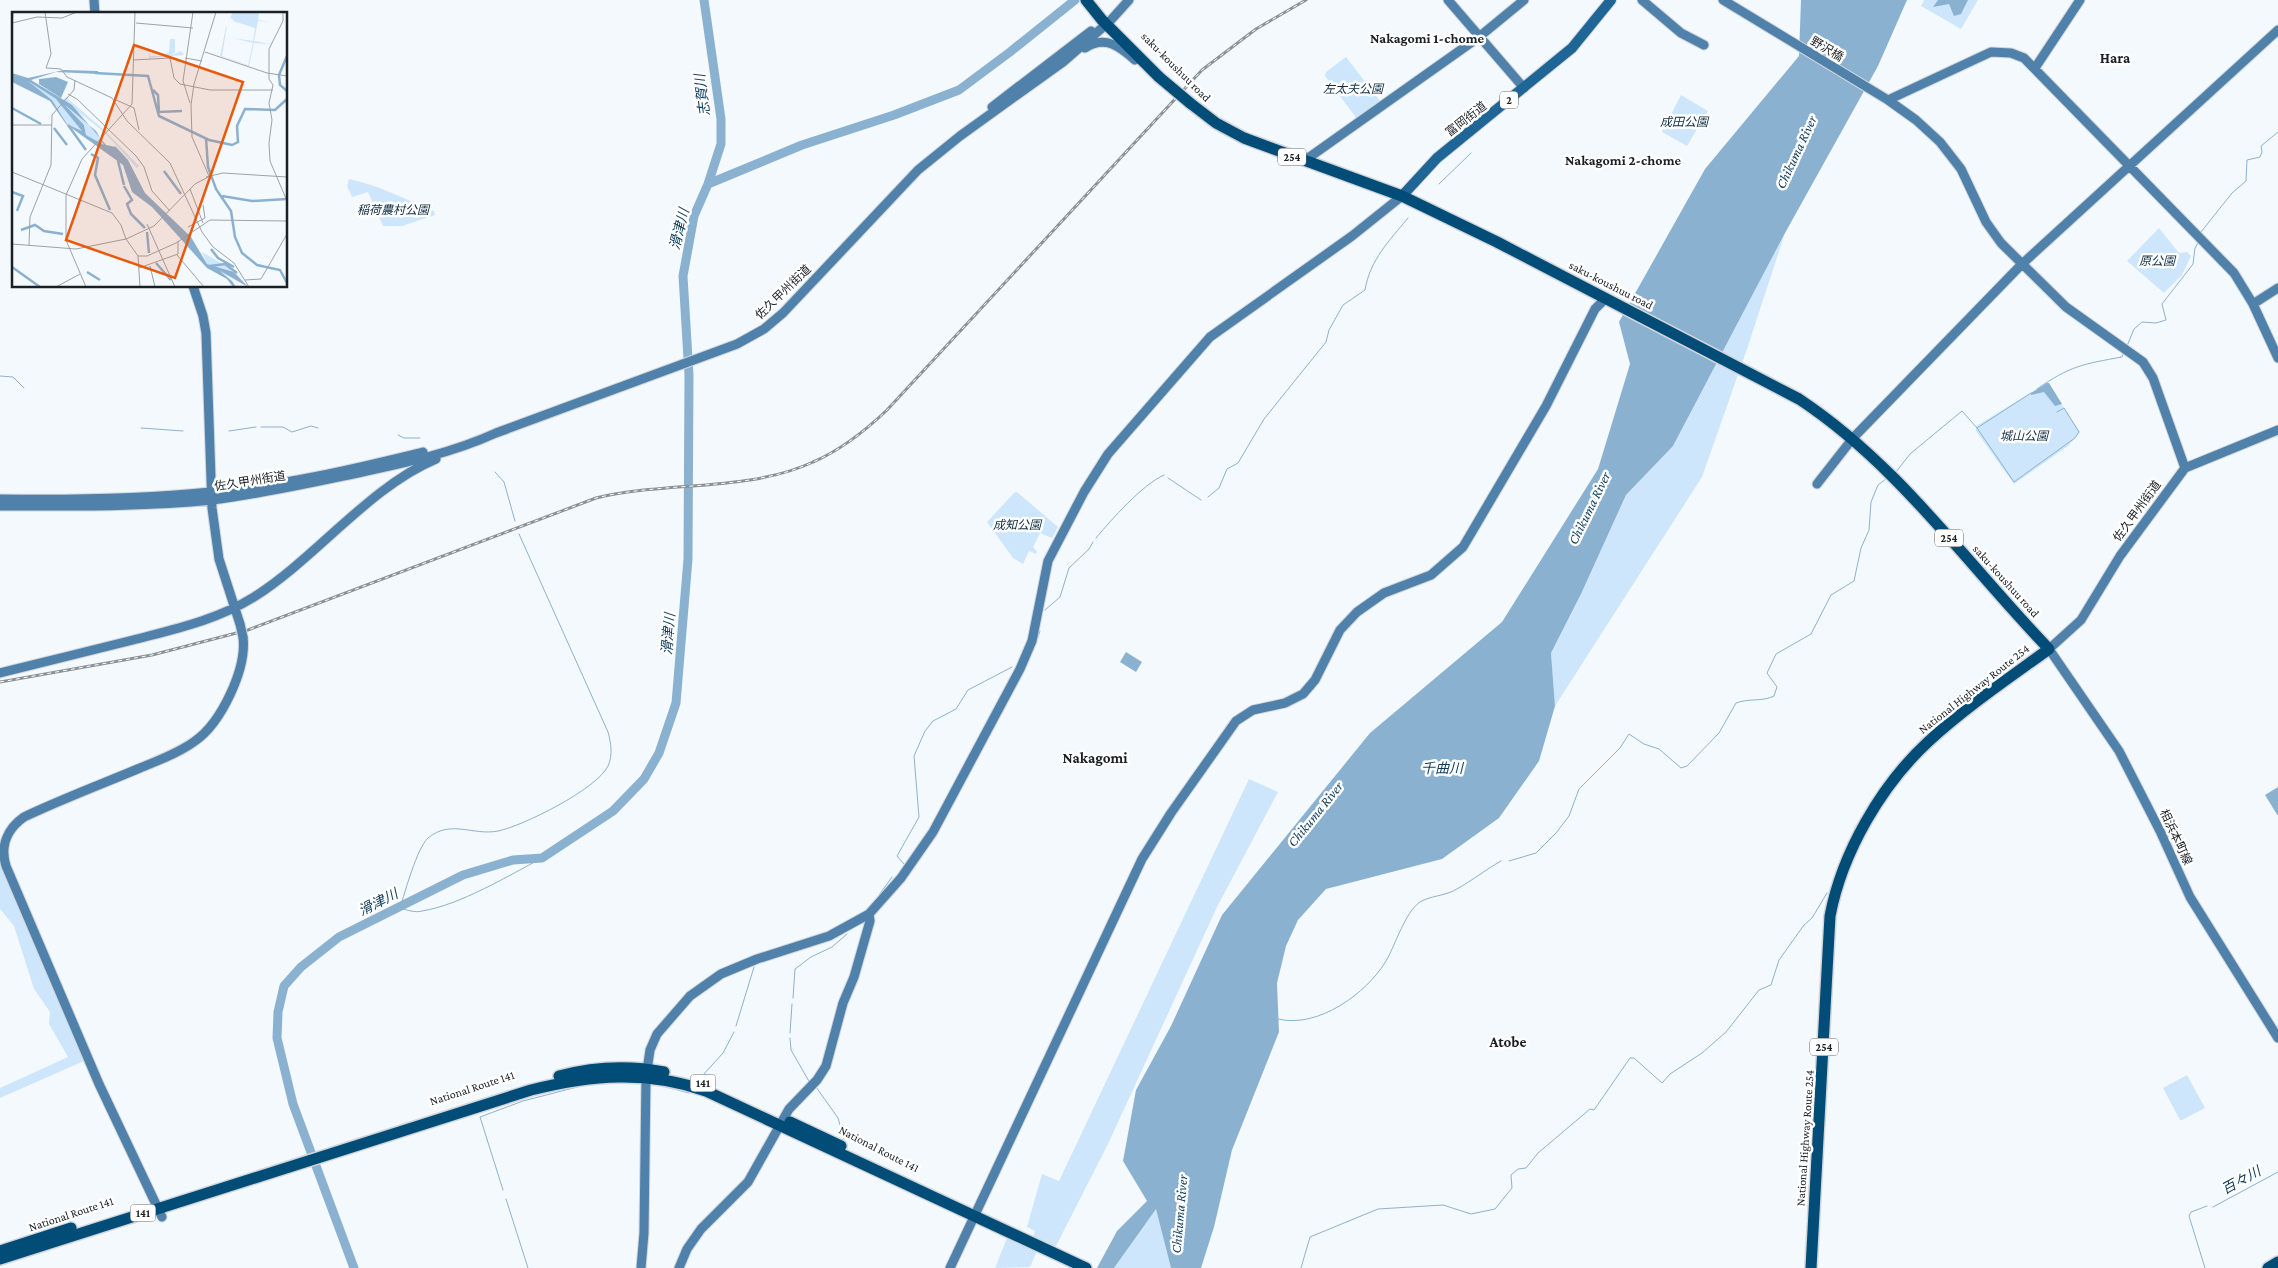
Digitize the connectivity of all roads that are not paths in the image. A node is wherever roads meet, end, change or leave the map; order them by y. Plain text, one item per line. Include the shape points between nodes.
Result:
1 (1086, 0) edge
2 (1124, 0) edge
3 (1128, 0) edge
4 (1448, 0) edge
5 (1524, 0) edge
6 (1611, 0) edge
7 (1642, 0) edge
8 (1723, 0) edge
9 (2080, 0) edge
10 (1106, 21) junction
11 (2278, 30) edge
12 (1479, 37) junction
13 (1704, 45) dead end
14 (1063, 62) junction
15 (2035, 68) junction
16 (1159, 75) junction
17 (1524, 88) junction
18 (1888, 100) junction
19 (960, 136) junction
20 (1304, 161) junction
21 (2130, 166) junction
22 (1402, 196) junction
23 (2022, 264) junction
24 (194, 288) edge
25 (2278, 288) edge
26 (1608, 300) junction
27 (2253, 304) junction
28 (2278, 358) edge
29 (2278, 430) edge
30 (496, 433) junction
31 (1849, 435) junction
32 (476, 442) junction
33 (439, 448) junction
34 (424, 458) junction
35 (2185, 468) junction
36 (400, 479) junction
37 (1817, 484) dead end
38 (211, 496) junction
39 (0, 499) edge
40 (0, 506) edge
41 (235, 608) junction
42 (2049, 649) junction
43 (0, 673) edge
44 (869, 914) junction
45 (2278, 1038) edge
46 (647, 1073) junction
47 (781, 1122) junction
48 (158, 1209) junction
49 (975, 1216) junction
50 (0, 1250) edge
51 (0, 1259) edge
52 (2278, 1262) edge
53 (641, 1268) edge
54 (679, 1268) edge
55 (950, 1268) edge
56 (1086, 1268) edge
57 (1811, 1268) edge
58 (2268, 1268) edge

1 - 10 highway, 254
2 - 10 street
3 - 10 street
4 - 12 street
5 - 12 street
6 - 17 main road, 富岡街道 / 2 via 1572,48
7 - 13 street via 1681,33
8 - 18 street, 野沢橋
9 - 15 street
10 - 14 street, 佐久甲州街道
10 - 16 highway, saku-koushuu road / 254
10 - 19 street, 佐久甲州街道 via 971,124
11 - 21 street
12 - 17 street
12 - 20 street
14 - 16 street via 1090,44 1105,41 1115,44
14 - 19 street, 佐久甲州街道
15 - 18 street via 2018,55 1991,52
15 - 21 street
16 - 20 highway, saku-koushuu road / 254, bridge via 1216,123 1244,138
17 - 22 main road, 富岡街道 / 2 via 1437,158
18 - 23 street, 野沢橋 via 1946,148 1964,174 1986,222
19 - 30 street, 佐久甲州街道 via 908,179 777,319 747,339
20 - 22 highway, saku-koushuu road / 254
21 - 23 street
21 - 27 street via 2234,274
22 - 26 highway, saku-koushuu road / 254
22 - 44 street via 1352,236 1210,337 1108,454 1051,554 1042,583 1032,641 1016,676 933,832 901,878
23 - 31 street
23 - 35 street, 野沢橋 via 2075,314 2143,362
24 - 38 street via 206,333
25 - 27 street
26 - 31 highway, saku-koushuu road / 254 via 1787,392
26 - 49 street via 1595,309 1546,406 1457,554 1431,575 1384,594 1357,612 1340,630 1307,690 1291,700 1241,716 1195,777 1142,859
27 - 28 street
29 - 35 street
30 - 32 street, 佐久甲州街道
30 - 33 street, 佐久甲州街道
31 - 37 street
31 - 42 highway, saku-koushuu road / 254 via 1900,483
32 - 34 street, 佐久甲州街道
32 - 36 street
33 - 34 street
33 - 38 street, 佐久甲州街道
34 - 36 street
34 - 38 street, 佐久甲州街道 via 270,491
35 - 42 street, 佐久甲州街道 via 2120,556 2081,620
36 - 41 street via 285,574
38 - 39 street, 佐久甲州街道
38 - 40 street, 佐久甲州街道 via 82,505
38 - 41 street via 218,554
41 - 43 street via 186,626
41 - 48 street, bridge via 243,637 244,654 239,676 202,736 175,753 24,817 10,831 4,843 6,866 99,1084
42 - 45 street, 相浜本町線 via 2119,751 2190,897
42 - 57 highway, National Highway Route 254 / 254 via 1946,726 1920,750 1865,822 1844,865 1834,894 1829,931
44 - 46 street via 835,934 742,965 711,980 690,996 657,1034 650,1050
44 - 47 street via 870,921 854,978 842,1003 826,1066
46 - 47 highway, National Route 141 / 141 via 688,1085 766,1119
46 - 47 highway, National Route 141 / 141 via 695,1079
46 - 48 highway, National Route 141 / 141 via 601,1068 576,1072 286,1164
46 - 53 street
47 - 49 highway, National Route 141 / 141 via 862,1165
47 - 54 street via 748,1182 701,1229
48 - 50 highway, National Route 141 / 141
48 - 51 highway, National Route 141 / 141
49 - 55 street
49 - 56 highway, National Route 141 / 141
52 - 58 highway

